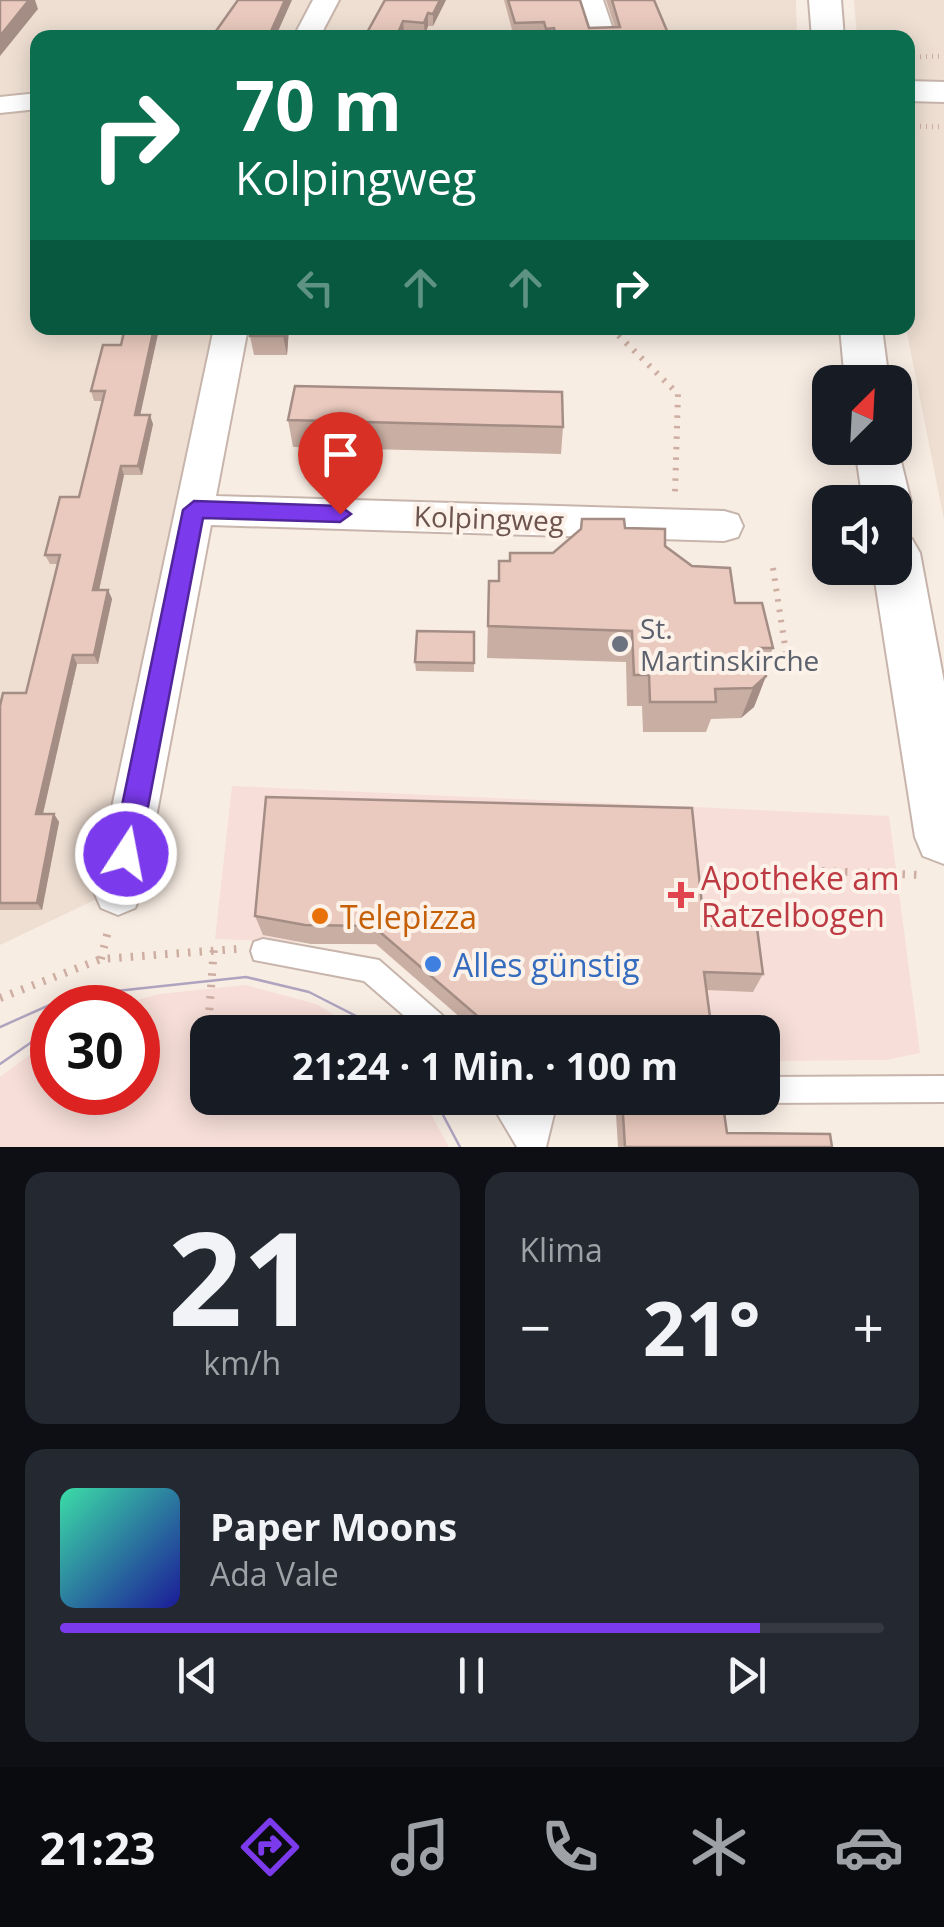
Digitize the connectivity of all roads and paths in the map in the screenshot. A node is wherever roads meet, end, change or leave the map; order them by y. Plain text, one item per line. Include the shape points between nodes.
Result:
1 (326, 0) edge
2 (590, 0) edge
3 (825, 0) edge
4 (310, 30) edge
5 (601, 30) edge
6 (827, 30) edge
7 (944, 56) edge
8 (915, 57) edge
9 (915, 92) edge
10 (944, 92) edge
11 (30, 102) edge
12 (0, 105) edge
13 (915, 126) edge
14 (944, 126) edge
15 (229, 335) edge
16 (617, 335) edge
17 (862, 335) edge
18 (865, 365) edge
19 (676, 455) dead end
20 (194, 510) junction
21 (724, 526) dead end
22 (774, 568) dead end
23 (899, 585) edge
24 (788, 659) dead end
25 (935, 856) edge
26 (822, 871) dead end
27 (118, 892) dead end
28 (214, 947) junction
29 (263, 951) joint
30 (0, 998) edge
31 (209, 1015) edge
32 (423, 1015) edge
33 (944, 1089) edge
34 (780, 1090) edge
35 (512, 1115) edge
36 (540, 1115) edge
37 (532, 1146) edge

1 - 4 street
2 - 5 street
3 - 6 street
7 - 8 path
9 - 10 street
11 - 12 street
13 - 14 path
15 - 20 street
16 - 19 path via 678,394
17 - 18 street
20 - 21 street, Kolpingweg
20 - 27 street
22 - 24 path
23 - 25 street
25 - 26 path
28 - 29 path
28 - 30 path via 100,959
28 - 31 path
29 - 32 lane via 370,969
33 - 34 lane
35 - 37 lane
36 - 37 lane

